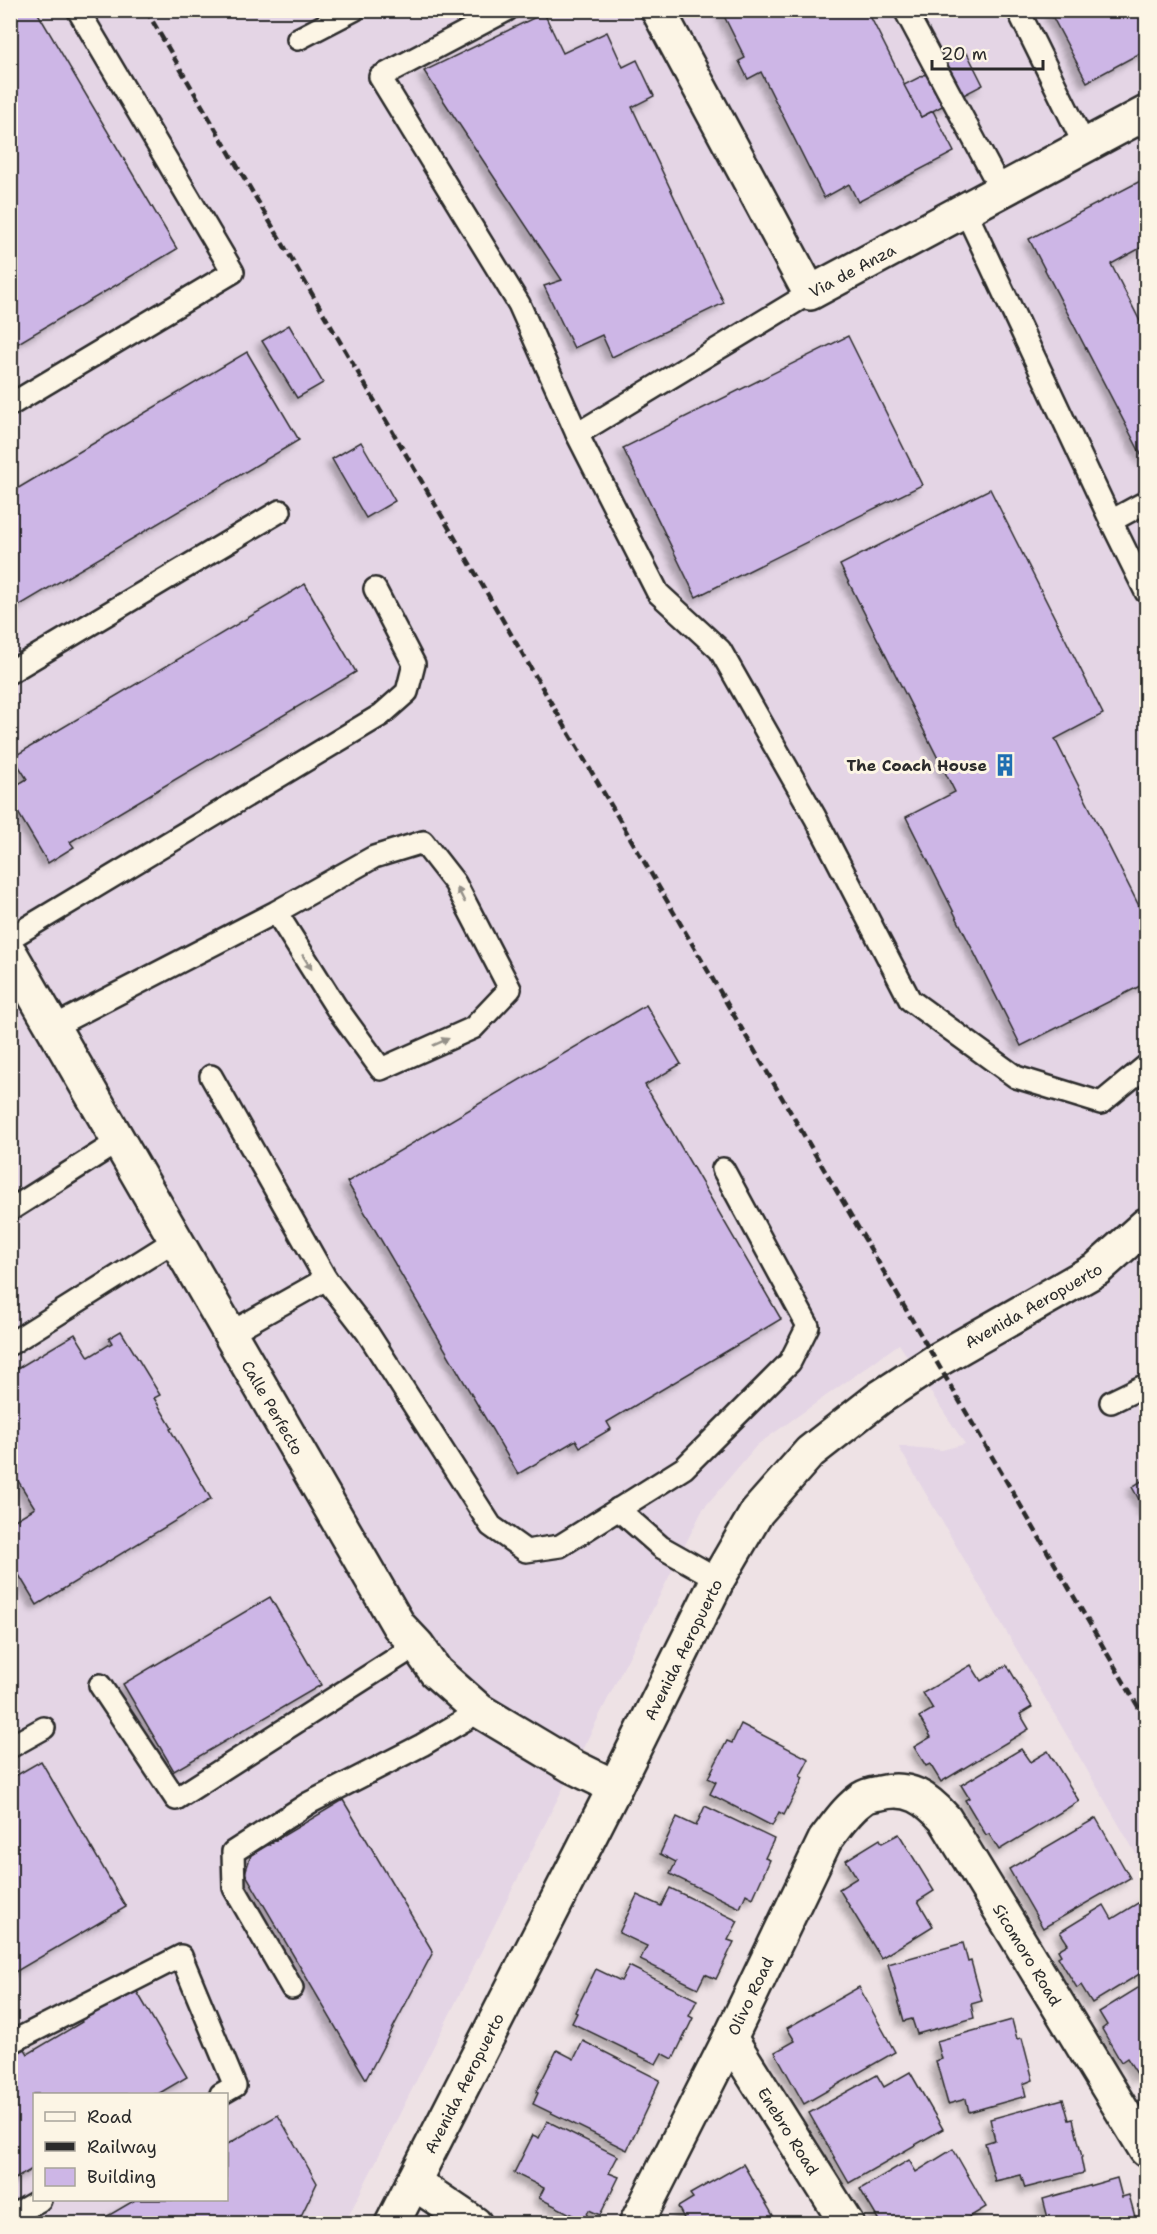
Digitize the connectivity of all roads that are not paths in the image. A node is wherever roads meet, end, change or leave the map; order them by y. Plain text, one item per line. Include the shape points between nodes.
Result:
1 (78, 10) edge
2 (354, 10) edge
3 (507, 10) edge
4 (658, 10) edge
5 (905, 10) edge
6 (1018, 10) edge
7 (298, 39) dead end
8 (1146, 113) edge
9 (1085, 146) junction
10 (1001, 190) junction
11 (965, 210) junction
12 (810, 293) junction
13 (10, 405) edge
14 (577, 434) junction
15 (1146, 502) edge
16 (280, 511) dead end
17 (1111, 521) junction
18 (375, 589) dead end
19 (1146, 592) edge
20 (10, 672) edge
21 (276, 912) junction
22 (10, 938) edge
23 (10, 953) edge
24 (53, 1027) junction
25 (1146, 1066) edge
26 (211, 1076) dead end
27 (119, 1141) junction
28 (723, 1169) dead end
29 (10, 1210) edge
30 (1146, 1226) edge
31 (177, 1239) junction
32 (326, 1279) junction
33 (230, 1333) junction
34 (10, 1344) edge
35 (1146, 1385) edge
36 (1111, 1402) dead end
37 (618, 1509) junction
38 (718, 1579) junction
39 (417, 1645) junction
40 (100, 1684) dead end
41 (480, 1711) junction
42 (44, 1728) dead end
43 (10, 1747) edge
44 (615, 1787) junction
45 (887, 1791) joint
46 (292, 1988) dead end
47 (730, 2038) junction
48 (10, 2043) edge
49 (223, 2093) edge
50 (1146, 2150) edge
51 (413, 2182) junction
52 (37, 2201) edge
53 (10, 2217) edge
54 (392, 2223) edge
55 (475, 2223) edge
56 (636, 2223) edge
57 (847, 2223) edge

1 - 13 lane via 233,272
2 - 7 lane
3 - 14 lane via 380,77 519,304
4 - 12 street, Via de Anza
5 - 10 lane
6 - 9 lane
8 - 9 street, Via de Anza
9 - 10 street, Via de Anza
10 - 11 street, Via de Anza
11 - 12 street, Via de Anza
11 - 17 lane
12 - 14 lane
14 - 25 lane via 658,593 720,650 815,817 910,1000 1016,1077 1101,1103
15 - 17 lane
16 - 20 lane
17 - 19 lane
18 - 22 lane via 414,664 406,693 381,715
21 -> 21 lane via 381,1069 473,1028 510,989 455,883 423,842 374,857
21 - 24 lane
23 - 24 street, Calle Perfecto
24 - 27 street, Calle Perfecto
26 - 32 lane
27 - 29 lane
27 - 31 street, Calle Perfecto
28 - 37 lane via 808,1326 790,1362 684,1467
30 - 38 street, Avenida Aeropuerto via 1097,1269 907,1380 810,1452 757,1512
31 - 33 street, Calle Perfecto
31 - 34 lane
32 - 33 lane
32 - 37 lane via 367,1332 491,1526 526,1551 560,1546
33 - 39 street, Calle Perfecto via 399,1626
35 - 36 lane
37 - 38 lane via 661,1546
38 - 44 street, Avenida Aeropuerto
39 - 40 lane via 176,1799
39 - 41 street, Calle Perfecto via 436,1672
41 - 44 street, Calle Perfecto
41 - 46 lane via 309,1803 233,1852 234,1888
42 - 43 lane
44 - 51 street, Avenida Aeropuerto
45 - 47 street, Olivo Road via 865,1796 844,1814 825,1840
45 - 50 street, Sicomoro Road via 909,1792 930,1802 945,1819
47 - 56 street, Olivo Road
47 - 57 street, Enebro Road
48 - 49 lane via 181,1956 235,2086
51 - 54 street, Avenida Aeropuerto
51 - 55 street
52 - 53 lane

